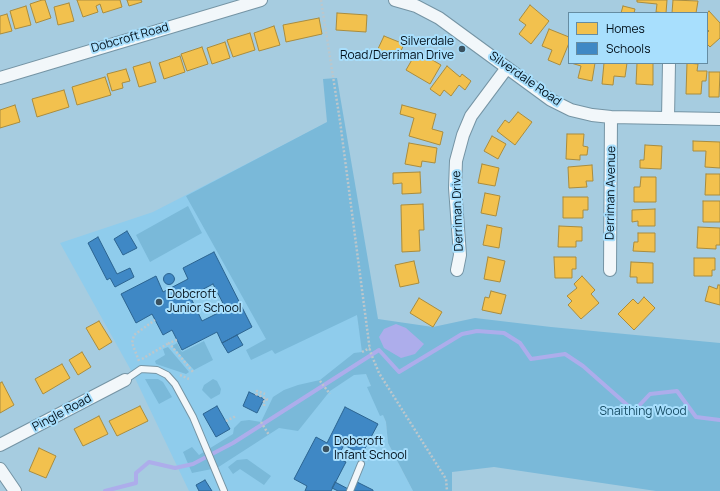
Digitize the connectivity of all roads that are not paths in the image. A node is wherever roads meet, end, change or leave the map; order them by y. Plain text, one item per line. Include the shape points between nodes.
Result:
1 (261, 0) edge
2 (395, 0) edge
3 (416, 3) edge
4 (669, 64) edge
5 (506, 68) junction
6 (0, 78) edge
7 (611, 117) junction
8 (668, 118) junction
9 (720, 118) edge
10 (457, 270) dead end
11 (610, 270) dead end
12 (125, 380) joint
13 (0, 445) edge
14 (361, 464) dead end
15 (0, 469) edge
16 (15, 491) edge
17 (224, 491) edge
18 (350, 491) edge

1 - 6 street, Dobcroft Road
2 - 3 street, Silverdale Road
3 - 5 street, Silverdale Road
4 - 8 street
5 - 7 street, Silverdale Road via 551,100 571,110
5 - 10 street, Derriman Drive via 471,116 456,161 455,188 460,255
7 - 8 street, Silverdale Road
7 - 11 street, Derriman Avenue
8 - 9 street, Silverdale Road
12 - 13 street, Pingle Road
12 - 17 lane via 141,369 157,370 167,375 175,384 193,417
14 - 18 lane
15 - 16 street

